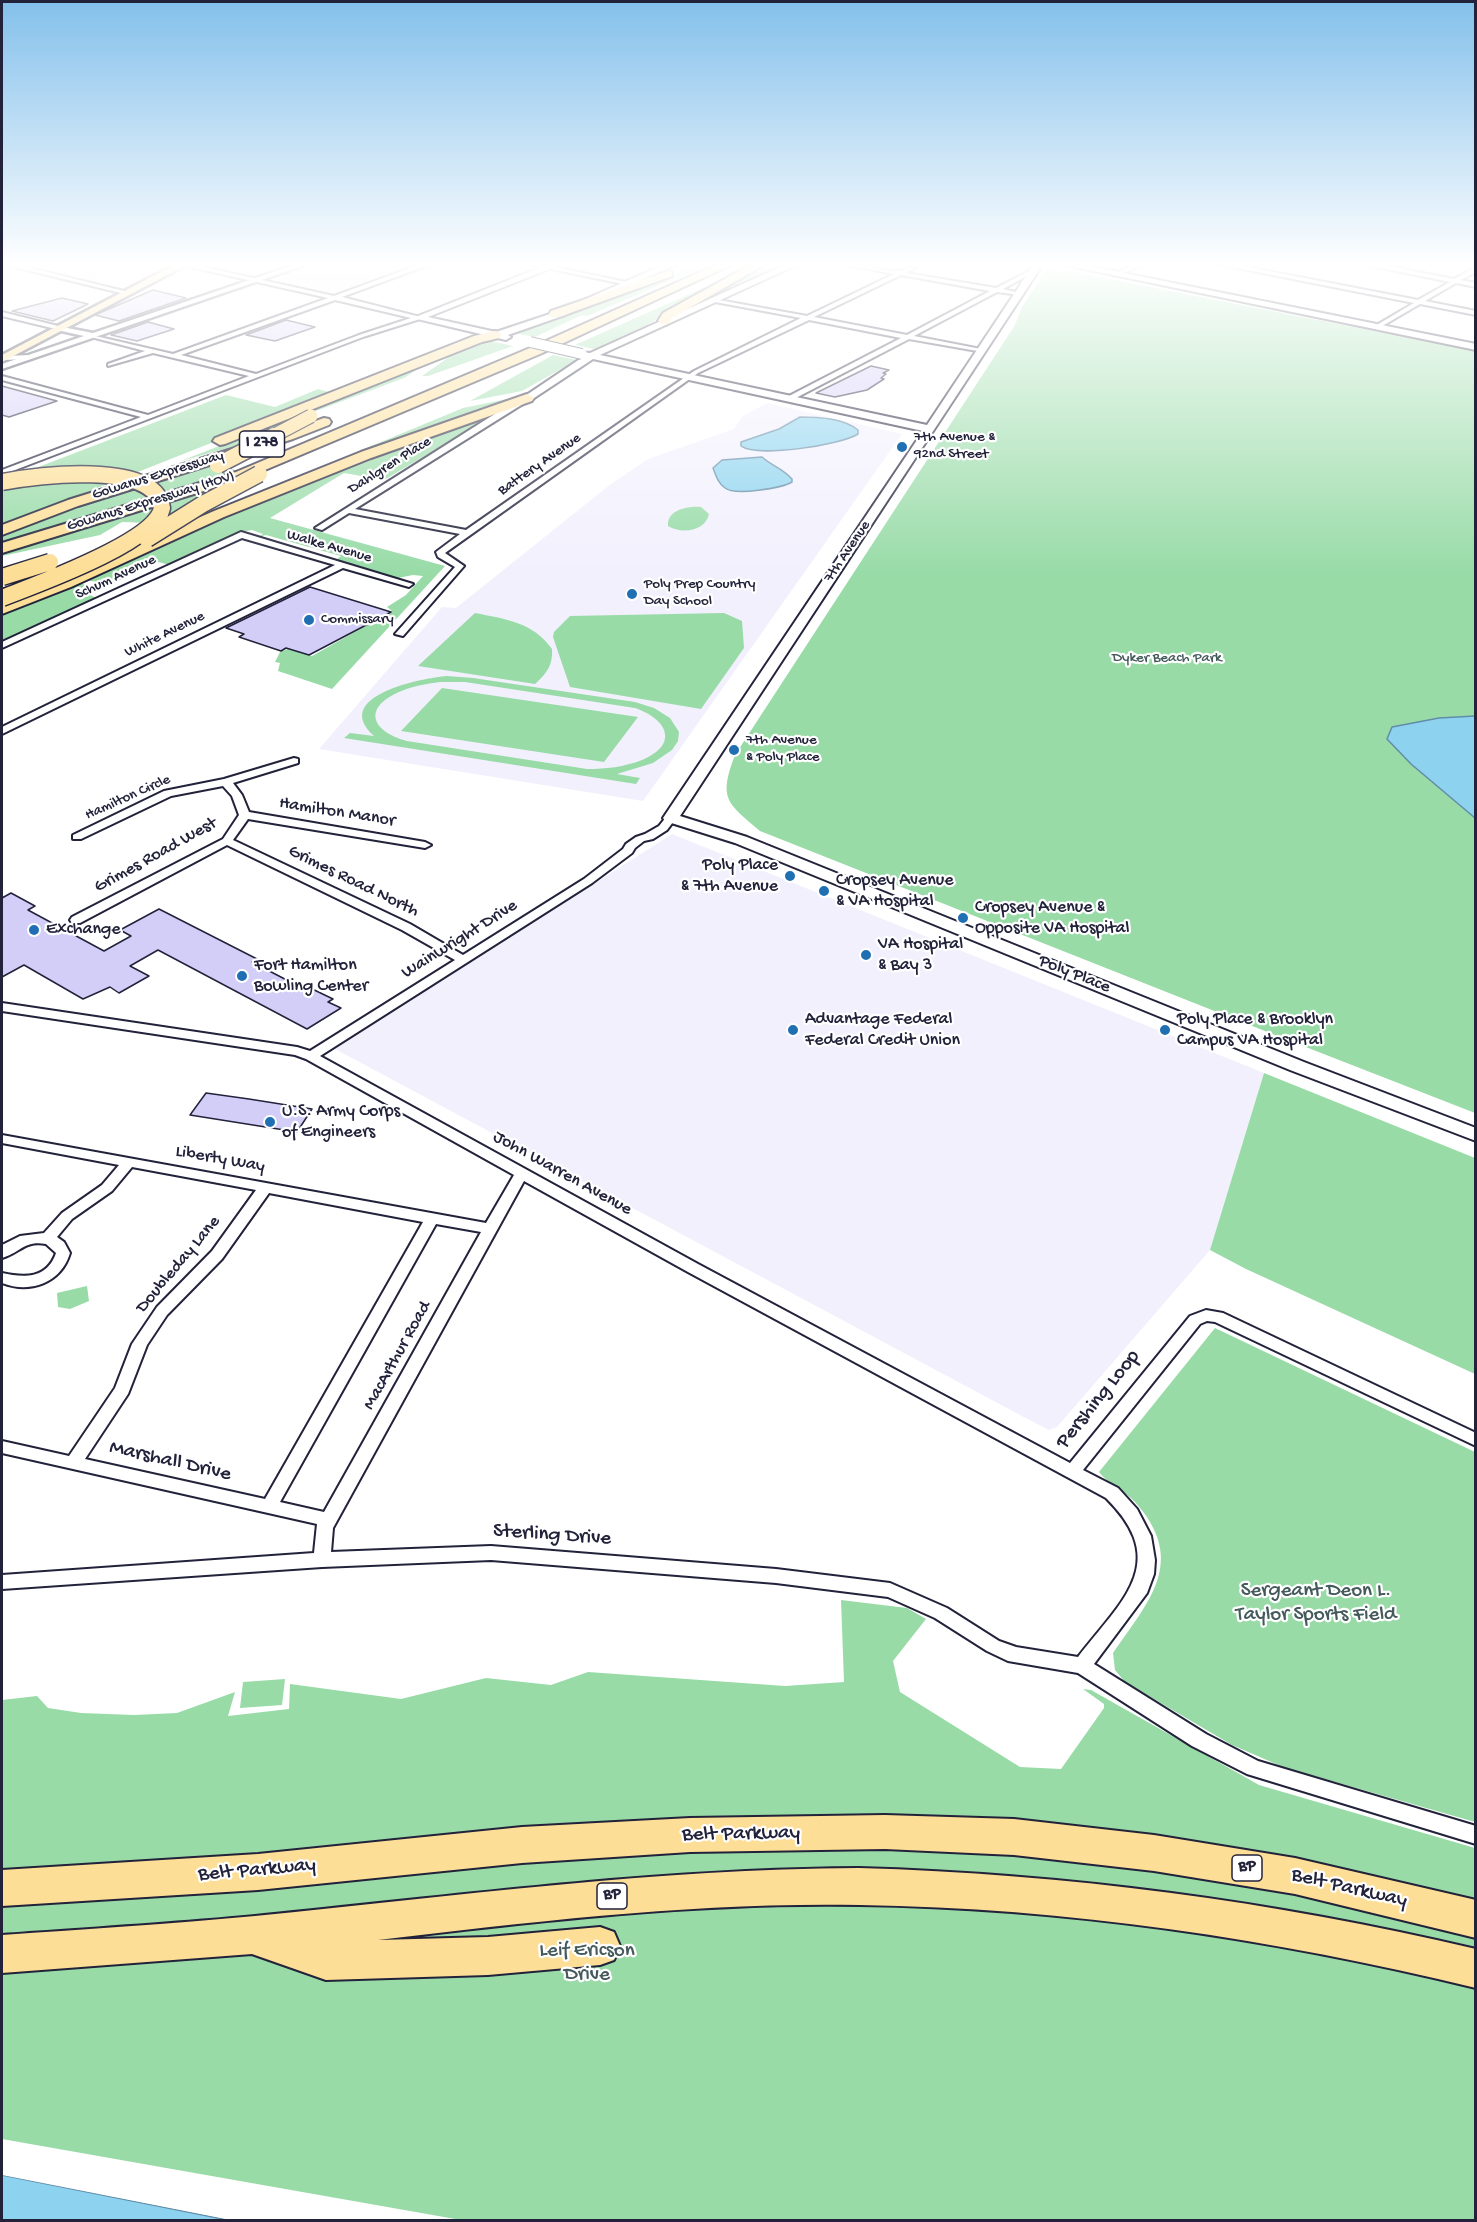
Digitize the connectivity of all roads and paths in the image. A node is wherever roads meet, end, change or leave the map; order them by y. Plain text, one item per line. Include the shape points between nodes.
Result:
1 (222, 368) edge
2 (278, 368) edge
3 (405, 368) edge
4 (426, 368) edge
5 (469, 368) edge
6 (482, 368) edge
7 (495, 368) edge
8 (509, 368) edge
9 (515, 368) edge
10 (569, 368) edge
11 (646, 368) edge
12 (705, 368) edge
13 (849, 368) edge
14 (970, 368) edge
15 (256, 376) junction
16 (690, 377) junction
17 (2, 378) edge
18 (544, 386) junction
19 (527, 398) junction
20 (790, 399) junction
21 (475, 402) dead end
22 (375, 403) dead end
23 (441, 406) dead end
24 (148, 417) junction
25 (334, 418) dead end
26 (930, 429) junction
27 (387, 430) dead end
28 (2, 463) edge
29 (17, 467) junction
30 (2, 473) edge
31 (2, 485) edge
32 (99, 508) junction
33 (204, 509) dead end
34 (348, 510) junction
35 (320, 528) dead end
36 (2, 533) edge
37 (468, 533) junction
38 (241, 535) joint
39 (91, 544) dead end
40 (2, 548) edge
41 (61, 552) dead end
42 (2, 564) edge
43 (342, 565) junction
44 (93, 570) junction
45 (2, 577) edge
46 (409, 584) dead end
47 (2, 588) edge
48 (2, 598) edge
49 (2, 609) edge
50 (400, 634) dead end
51 (2, 645) edge
52 (2, 731) edge
53 (294, 761) dead end
54 (226, 782) junction
55 (243, 815) junction
56 (671, 818) junction
57 (651, 836) joint
58 (77, 837) dead end
59 (226, 841) junction
60 (425, 845) dead end
61 (76, 920) dead end
62 (462, 959) junction
63 (2, 1007) edge
64 (310, 1056) junction
65 (1476, 1135) edge
66 (2, 1139) edge
67 (128, 1163) junction
68 (521, 1174) junction
69 (265, 1188) junction
70 (432, 1219) junction
71 (490, 1229) junction
72 (47, 1239) junction
73 (2, 1253) edge
74 (2, 1278) edge
75 (1476, 1440) edge
76 (2, 1447) edge
77 (73, 1463) junction
78 (1072, 1471) junction
79 (269, 1507) junction
80 (329, 1520) junction
81 (322, 1560) junction
82 (2, 1581) edge
83 (1082, 1666) junction
84 (1476, 1834) edge
85 (2, 1888) edge
86 (1476, 1919) edge
87 (251, 1935) junction
88 (600, 1946) dead end
89 (2, 1954) edge
90 (1476, 1969) edge

1 - 15 street
2 - 15 street
3 - 36 highway via 66,500
4 - 32 highway, bridge via 405,382 311,416 218,465
5 - 22 highway, Gowanus Expressway / I 278
6 - 32 highway, Gowanus Expressway / I 278 via 285,450
7 - 40 highway, Gowanus Expressway (HOV) / I 278 via 241,475
8 - 44 highway, Gowanus Expressway / I 278, bridge via 259,474
9 - 23 highway, Gowanus Expressway / I 278
10 - 18 main road, Dahlgren Place
11 - 16 main road
12 - 16 street, Battery Avenue
13 - 20 street
14 - 26 main road, 7th Avenue
15 - 24 street
16 - 20 main road
16 - 37 street, Battery Avenue
17 - 24 street
18 - 19 main road, Dahlgren Place
18 - 21 highway
19 - 34 street, Dahlgren Place
19 - 44 highway via 366,455
20 - 26 main road
24 - 29 street
25 - 36 highway, Gowanus Expressway / I 278 via 73,503
26 - 56 main road, 7th Avenue
27 - 33 highway, I 278
28 - 29 street
29 - 30 street
31 - 39 highway via 87,481 115,486 140,499 143,510 135,523 119,534
31 - 45 highway, bridge via 52,479 97,480 134,490 145,498 148,506 141,523 118,537
31 - 47 highway, bridge via 62,476 107,478 141,488 157,506 149,522 123,539
31 - 48 highway, bridge via 51,475 110,476 150,489 159,496 162,506 154,523 136,536
32 - 36 highway, Gowanus Expressway / I 278 via 28,531
34 - 35 street, Dahlgren Place
34 - 37 street
37 - 50 street, Battery Avenue via 440,552 460,566
38 - 43 street, Walke Avenue
38 - 51 street, Schum Avenue
41 - 42 highway
43 - 46 street, Walke Avenue
43 - 52 street, White Avenue
44 - 49 highway, Gowanus Expressway / I 278
53 - 54 street
54 - 55 street via 237,795
54 - 58 street, Hamilton Circle via 168,793
55 - 59 street, Grimes Road West
55 - 60 street, Hamilton Manor
56 - 57 street, 7th Avenue
56 - 65 main road, Poly Place via 741,840
57 - 62 street, Wainwright Drive via 650,843 628,851 588,881
59 - 61 street, Grimes Road West
59 - 62 street, Grimes Road North via 406,927
62 - 64 street, Wainwright Drive
63 - 64 street, John Warren Avenue via 287,1049
64 - 68 street, John Warren Avenue
66 - 67 street, Liberty Way
67 - 69 street, Liberty Way
67 - 72 street via 107,1188 67,1216
68 - 71 street, MacArthur Road
68 - 78 street, John Warren Avenue
69 - 70 street, Liberty Way
69 - 77 street, Doubleday Lane via 217,1255 162,1311 140,1344 122,1390
70 - 71 street, Liberty Way
70 - 79 street
71 - 80 street, MacArthur Road
72 - 73 street via 25,1240
72 - 74 street via 61,1246 63,1253 50,1274 18,1283
75 - 78 street, Pershing Loop via 1218,1317 1206,1315 1195,1320
76 - 77 street, Marshall Drive
77 - 79 street, Marshall Drive
78 - 83 street, Pershing Loop via 1127,1506 1139,1522 1148,1557 1141,1588
79 - 80 street, Marshall Drive
80 - 81 street, MacArthur Road via 324,1528
81 - 82 street, Sterling Drive
81 - 83 street, Sterling Drive via 491,1553 777,1576 890,1590 940,1613 993,1647 1014,1655
83 - 84 street via 1199,1740 1254,1768
85 - 86 highway, Belt Parkway / BP via 258,1872 544,1844 690,1835 885,1832 1014,1837 1154,1852 1296,1876
87 - 88 highway via 327,1961 488,1956
87 - 89 highway, BP
87 - 90 highway, BP via 623,1895 780,1887 880,1887 1052,1897 1224,1919

